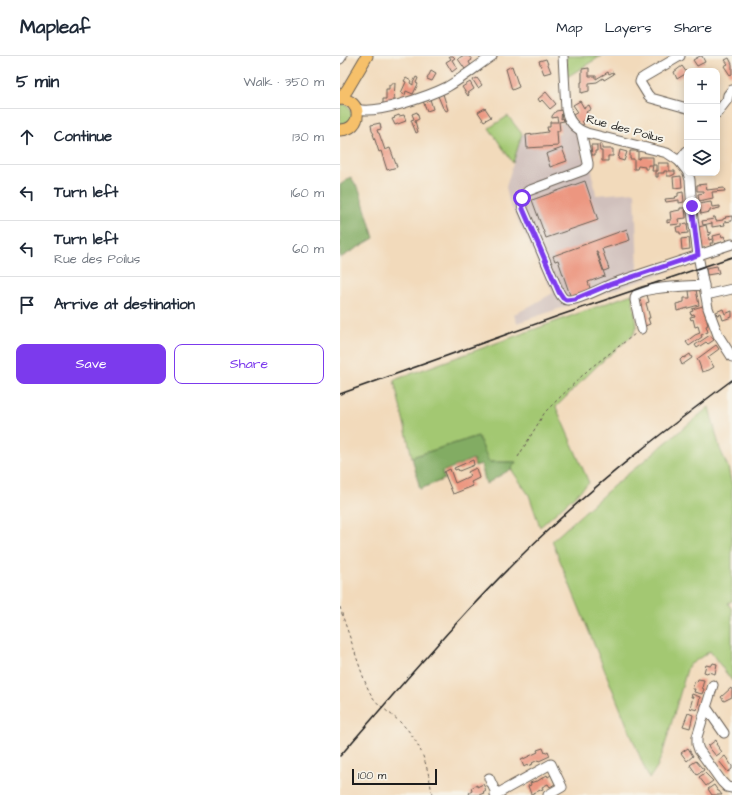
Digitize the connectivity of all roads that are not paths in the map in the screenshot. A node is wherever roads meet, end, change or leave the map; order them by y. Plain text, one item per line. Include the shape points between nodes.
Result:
1 (342, 56) edge
2 (368, 56) edge
3 (492, 56) edge
4 (563, 56) edge
5 (680, 56) edge
6 (340, 59) edge
7 (732, 90) edge
8 (340, 99) edge
9 (730, 102) edge
10 (354, 105) junction
11 (684, 107) edge
12 (374, 110) junction
13 (720, 110) edge
14 (356, 122) junction
15 (581, 131) junction
16 (342, 132) edge
17 (684, 154) edge
18 (679, 160) junction
19 (684, 167) edge
20 (689, 176) edge
21 (732, 244) edge
22 (698, 255) junction
23 (704, 285) junction
24 (732, 289) edge
25 (706, 295) junction
26 (641, 329) road end
27 (732, 357) edge
28 (713, 685) dead end
29 (706, 707) junction
30 (724, 733) dead end
31 (489, 778) dead end
32 (732, 788) edge
33 (496, 795) edge
34 (548, 795) edge

1 - 6 street
2 - 8 main road
2 - 10 main road via 355,89
3 - 12 street via 438,91
4 - 15 street, Rue des Poilus via 567,115
5 - 11 street via 644,77 640,82 651,98
7 - 9 street via 728,95
8 - 10 main road via 347,99
9 - 13 street
10 - 12 street via 361,110
10 - 14 main road via 358,114
12 - 14 street
14 - 16 main road
15 - 18 street, Rue des Poilus via 663,152
15 - 22 street via 587,168 528,191 522,201 523,209 563,298 575,299
17 - 18 street
18 - 19 street, Rue des Poilus
20 - 22 street, Rue des Poilus
21 - 22 street
22 - 23 street, Rue des Poilus
23 - 25 street, Rue des Poilus
23 - 26 street via 651,290 637,294 635,300
24 - 25 street
25 - 27 street, Rue des Poilus via 716,332
28 - 29 street
29 - 30 street
29 - 32 street via 697,737 697,746 722,782
31 - 33 street
33 - 34 street via 551,764 562,787

